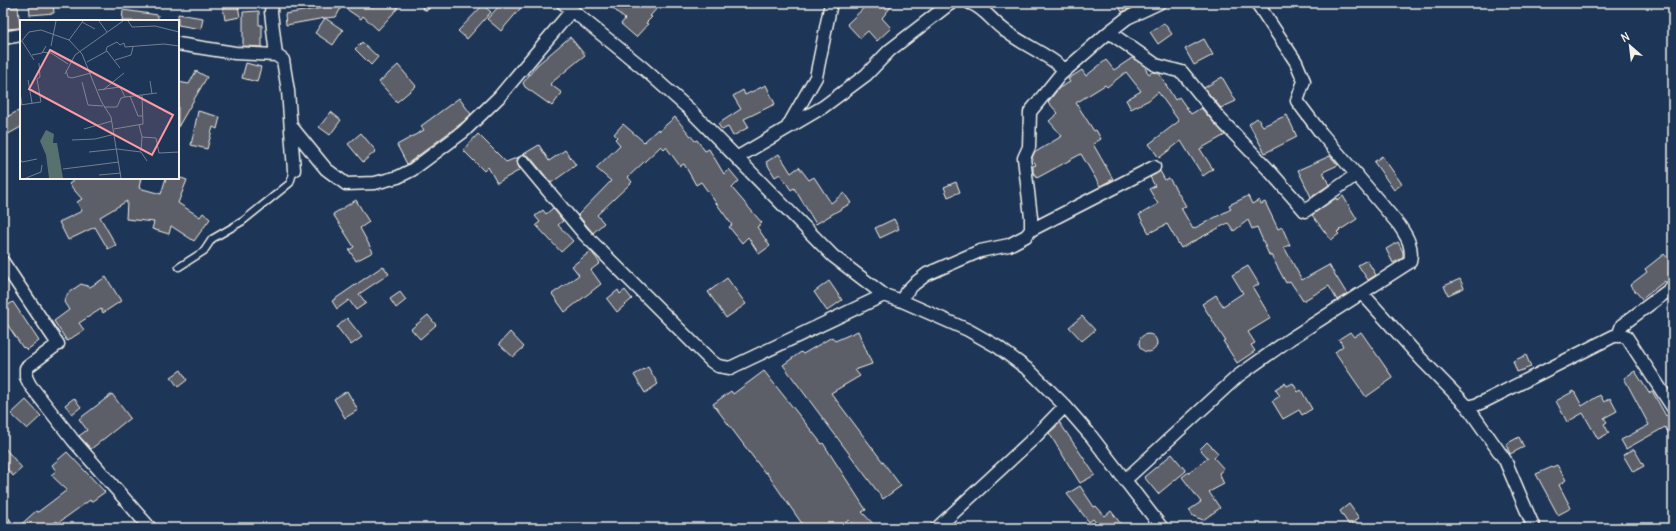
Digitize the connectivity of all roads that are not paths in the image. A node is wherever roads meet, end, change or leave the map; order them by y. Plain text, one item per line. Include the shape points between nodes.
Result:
1 (272, 3) edge
2 (831, 3) edge
3 (952, 3) edge
4 (970, 3) edge
5 (1159, 3) edge
6 (1257, 3) edge
7 (568, 7) edge
8 (1110, 32) junction
9 (20, 35) edge
10 (3, 38) edge
11 (179, 44) edge
12 (276, 55) junction
13 (1065, 70) junction
14 (290, 126) junction
15 (786, 129) junction
16 (738, 157) junction
17 (524, 162) dead end
18 (1154, 167) dead end
19 (294, 170) joint
20 (1357, 174) junction
21 (1031, 230) junction
22 (3, 262) edge
23 (179, 267) dead end
24 (1673, 287) edge
25 (1362, 293) junction
26 (884, 295) junction
27 (902, 301) junction
28 (1618, 336) junction
29 (1065, 406) junction
30 (1467, 406) junction
31 (1673, 408) edge
32 (1125, 480) junction
33 (3, 522) edge
34 (7, 528) edge
35 (150, 528) edge
36 (937, 528) edge
37 (1162, 528) edge
38 (1534, 528) edge

1 - 12 street
2 - 15 street via 816,77
3 - 15 street via 890,50 866,75 823,107
4 - 13 street via 977,5 1004,30
5 - 8 street via 1127,18
6 - 20 street via 1296,62 1304,81 1297,101
7 - 14 street via 499,97 463,132 412,170 398,177 375,183 346,184 326,169
7 - 16 street via 643,68
8 - 13 street
8 - 20 street via 1156,65 1182,72 1220,119 1305,211
9 - 10 street
11 - 12 street via 235,53
12 - 14 street via 283,60
13 - 21 street via 1030,112 1029,147 1024,158
14 - 19 street
15 - 16 street
16 - 26 street via 833,256
17 - 26 street via 584,234 718,366 730,368
18 - 21 street
19 - 23 lane via 290,183 243,220 212,239 204,251
20 - 25 street via 1399,226 1411,248 1410,262
21 - 27 street via 1026,236 1008,245 980,251 927,274 906,292
22 - 35 street via 58,344 26,368 26,377 30,385 73,440
24 - 28 street via 1622,325
25 - 30 street
25 - 32 street via 1290,338 1238,376
26 - 27 street
27 - 29 street via 968,330 998,347 1030,371
28 - 30 street via 1485,401
28 - 31 street via 1626,336
29 - 32 street
29 - 36 street
30 - 38 street via 1506,460
32 - 37 street
33 - 34 street

